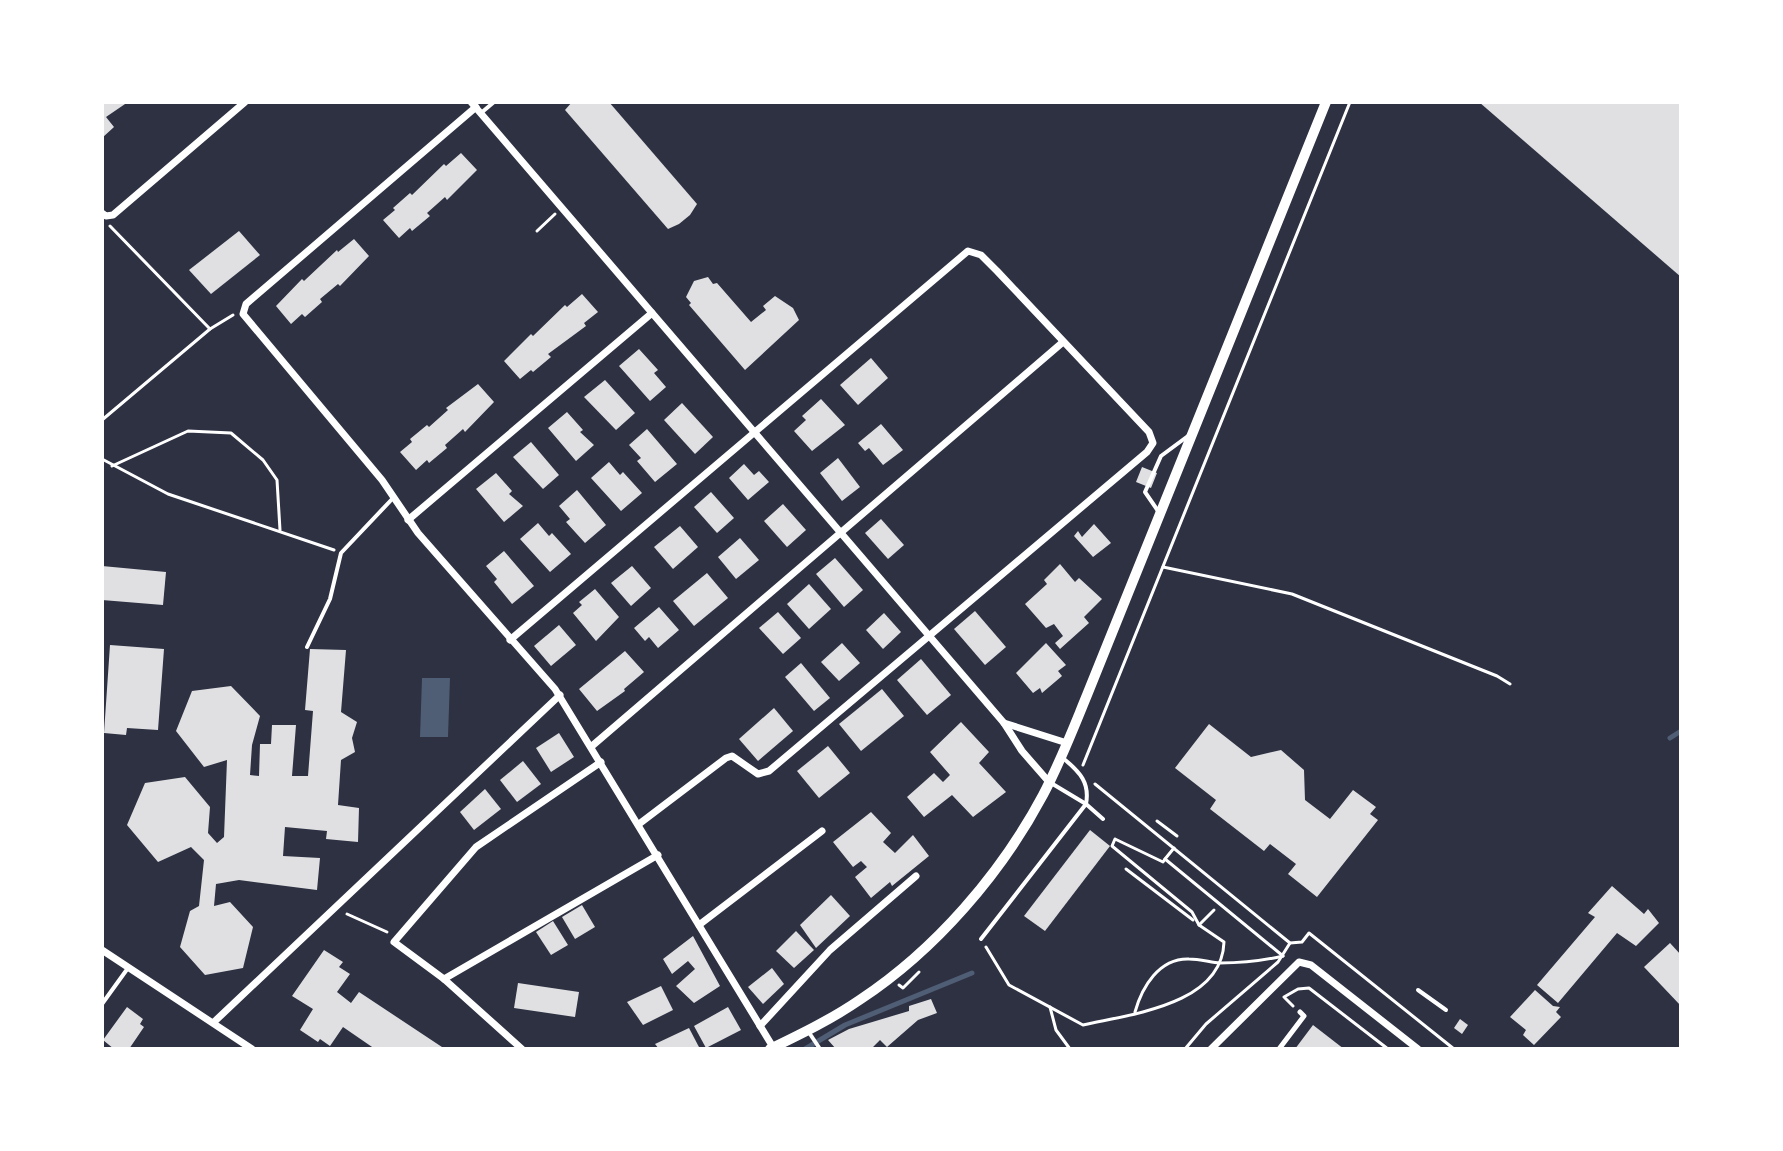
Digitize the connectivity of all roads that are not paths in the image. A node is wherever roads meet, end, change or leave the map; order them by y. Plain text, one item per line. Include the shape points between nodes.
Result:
1 (245, 102) edge
2 (494, 102) edge
3 (1326, 102) edge
4 (476, 107) edge
5 (105, 214) edge
6 (652, 313) junction
7 (1063, 342) junction
8 (754, 431) junction
9 (1193, 432) junction
10 (394, 497) junction
11 (1160, 513) junction
12 (408, 520) junction
13 (841, 533) junction
14 (928, 635) junction
15 (510, 640) junction
16 (307, 647) dead end
17 (560, 695) junction
18 (1004, 723) junction
19 (1067, 743) junction
20 (592, 746) junction
21 (1061, 757) junction
22 (601, 762) junction
23 (1049, 782) junction
24 (1086, 804) junction
25 (1103, 819) dead end
26 (639, 824) junction
27 (822, 831) dead end
28 (658, 855) junction
29 (916, 876) dead end
30 (699, 925) junction
31 (981, 939) road end
32 (102, 950) edge
33 (128, 968) junction
34 (444, 979) junction
35 (1418, 990) dead end
36 (102, 1004) edge
37 (1446, 1010) dead end
38 (1300, 1012) dead end
39 (214, 1022) junction
40 (760, 1026) junction
41 (810, 1034) junction
42 (772, 1048) edge
43 (252, 1049) edge
44 (522, 1049) edge
45 (820, 1049) edge
46 (1211, 1049) edge
47 (1279, 1049) edge
48 (1418, 1049) edge

1 - 5 street via 113,215
2 - 4 lane
3 - 9 main road
4 - 6 street
4 - 10 street via 243,310
6 - 8 street
6 - 12 street
7 - 8 street via 989,263 965,252
7 - 13 street
7 - 14 street via 1149,432 1153,443
8 - 13 street
8 - 15 street
9 - 11 main road
9 - 11 lane via 1161,456 1145,492
10 - 12 street
10 - 16 lane via 341,553 330,599
11 - 19 main road
12 - 15 street
13 - 14 street
13 - 20 street
14 - 18 street
14 - 26 street via 769,771 758,774 738,759 726,758
15 - 17 street
17 - 20 street
17 - 39 street
18 - 19 street
18 - 23 street
19 - 21 main road
20 - 22 street
21 - 23 main road
21 - 24 lane via 1080,772
22 - 26 street
22 - 34 street via 476,847 394,942
23 - 24 lane
23 - 41 main road via 1007,853 948,923 878,987
24 - 25 lane
24 - 31 lane
26 - 28 street
27 - 30 street
28 - 30 street
28 - 34 street
29 - 40 street via 830,950
30 - 40 street
32 - 33 street
33 - 36 lane
33 - 39 street
34 - 44 street
35 - 37 lane
38 - 47 street via 1304,1016
39 - 43 street
40 - 42 street
41 - 42 main road
41 - 45 lane
46 - 48 street via 1299,962 1311,965

